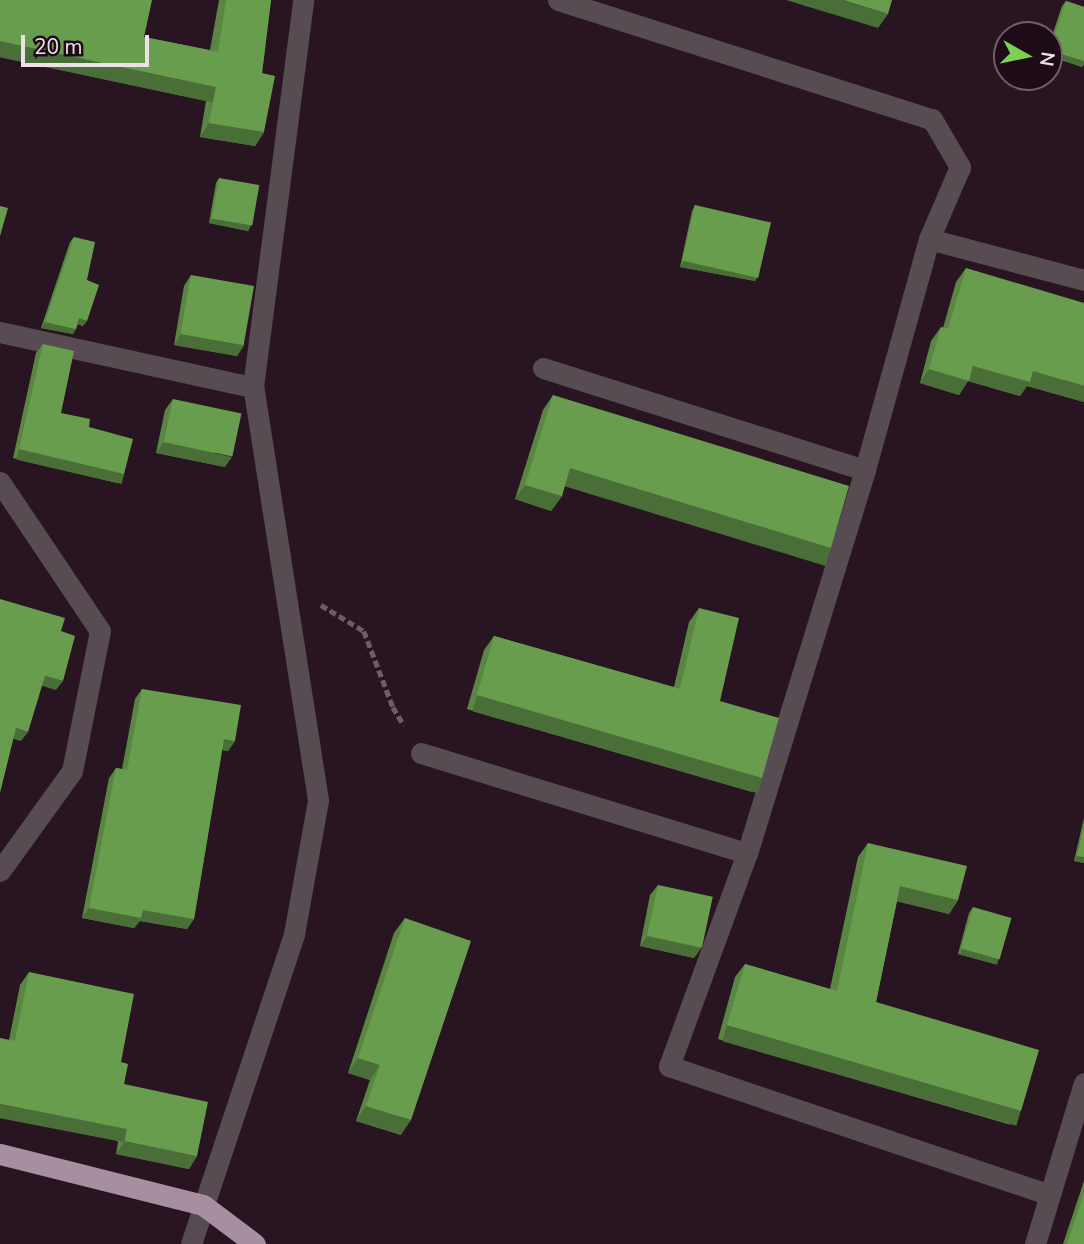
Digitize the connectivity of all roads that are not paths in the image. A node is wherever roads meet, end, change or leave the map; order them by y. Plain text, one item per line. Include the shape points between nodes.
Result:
1 (303, 0) edge
2 (558, 0) edge
3 (929, 239) junction
4 (1084, 280) edge
5 (0, 332) edge
6 (543, 368) dead end
7 (253, 387) junction
8 (865, 470) junction
9 (0, 482) edge
10 (421, 753) road end
11 (747, 853) junction
12 (0, 871) edge
13 (1084, 1083) edge
14 (0, 1154) edge
15 (1050, 1195) junction
16 (203, 1205) junction
17 (191, 1244) edge
18 (255, 1244) edge
19 (1035, 1244) edge

1 - 7 street
2 - 3 street via 932,119 960,167
3 - 4 street
3 - 8 street
5 - 7 street
6 - 8 street
7 - 16 street via 318,800 294,934
8 - 11 street
9 - 12 street via 100,631 72,771
10 - 11 street
11 - 15 street via 669,1066
13 - 15 street
14 - 16 highway
15 - 19 street
16 - 17 street
16 - 18 highway

